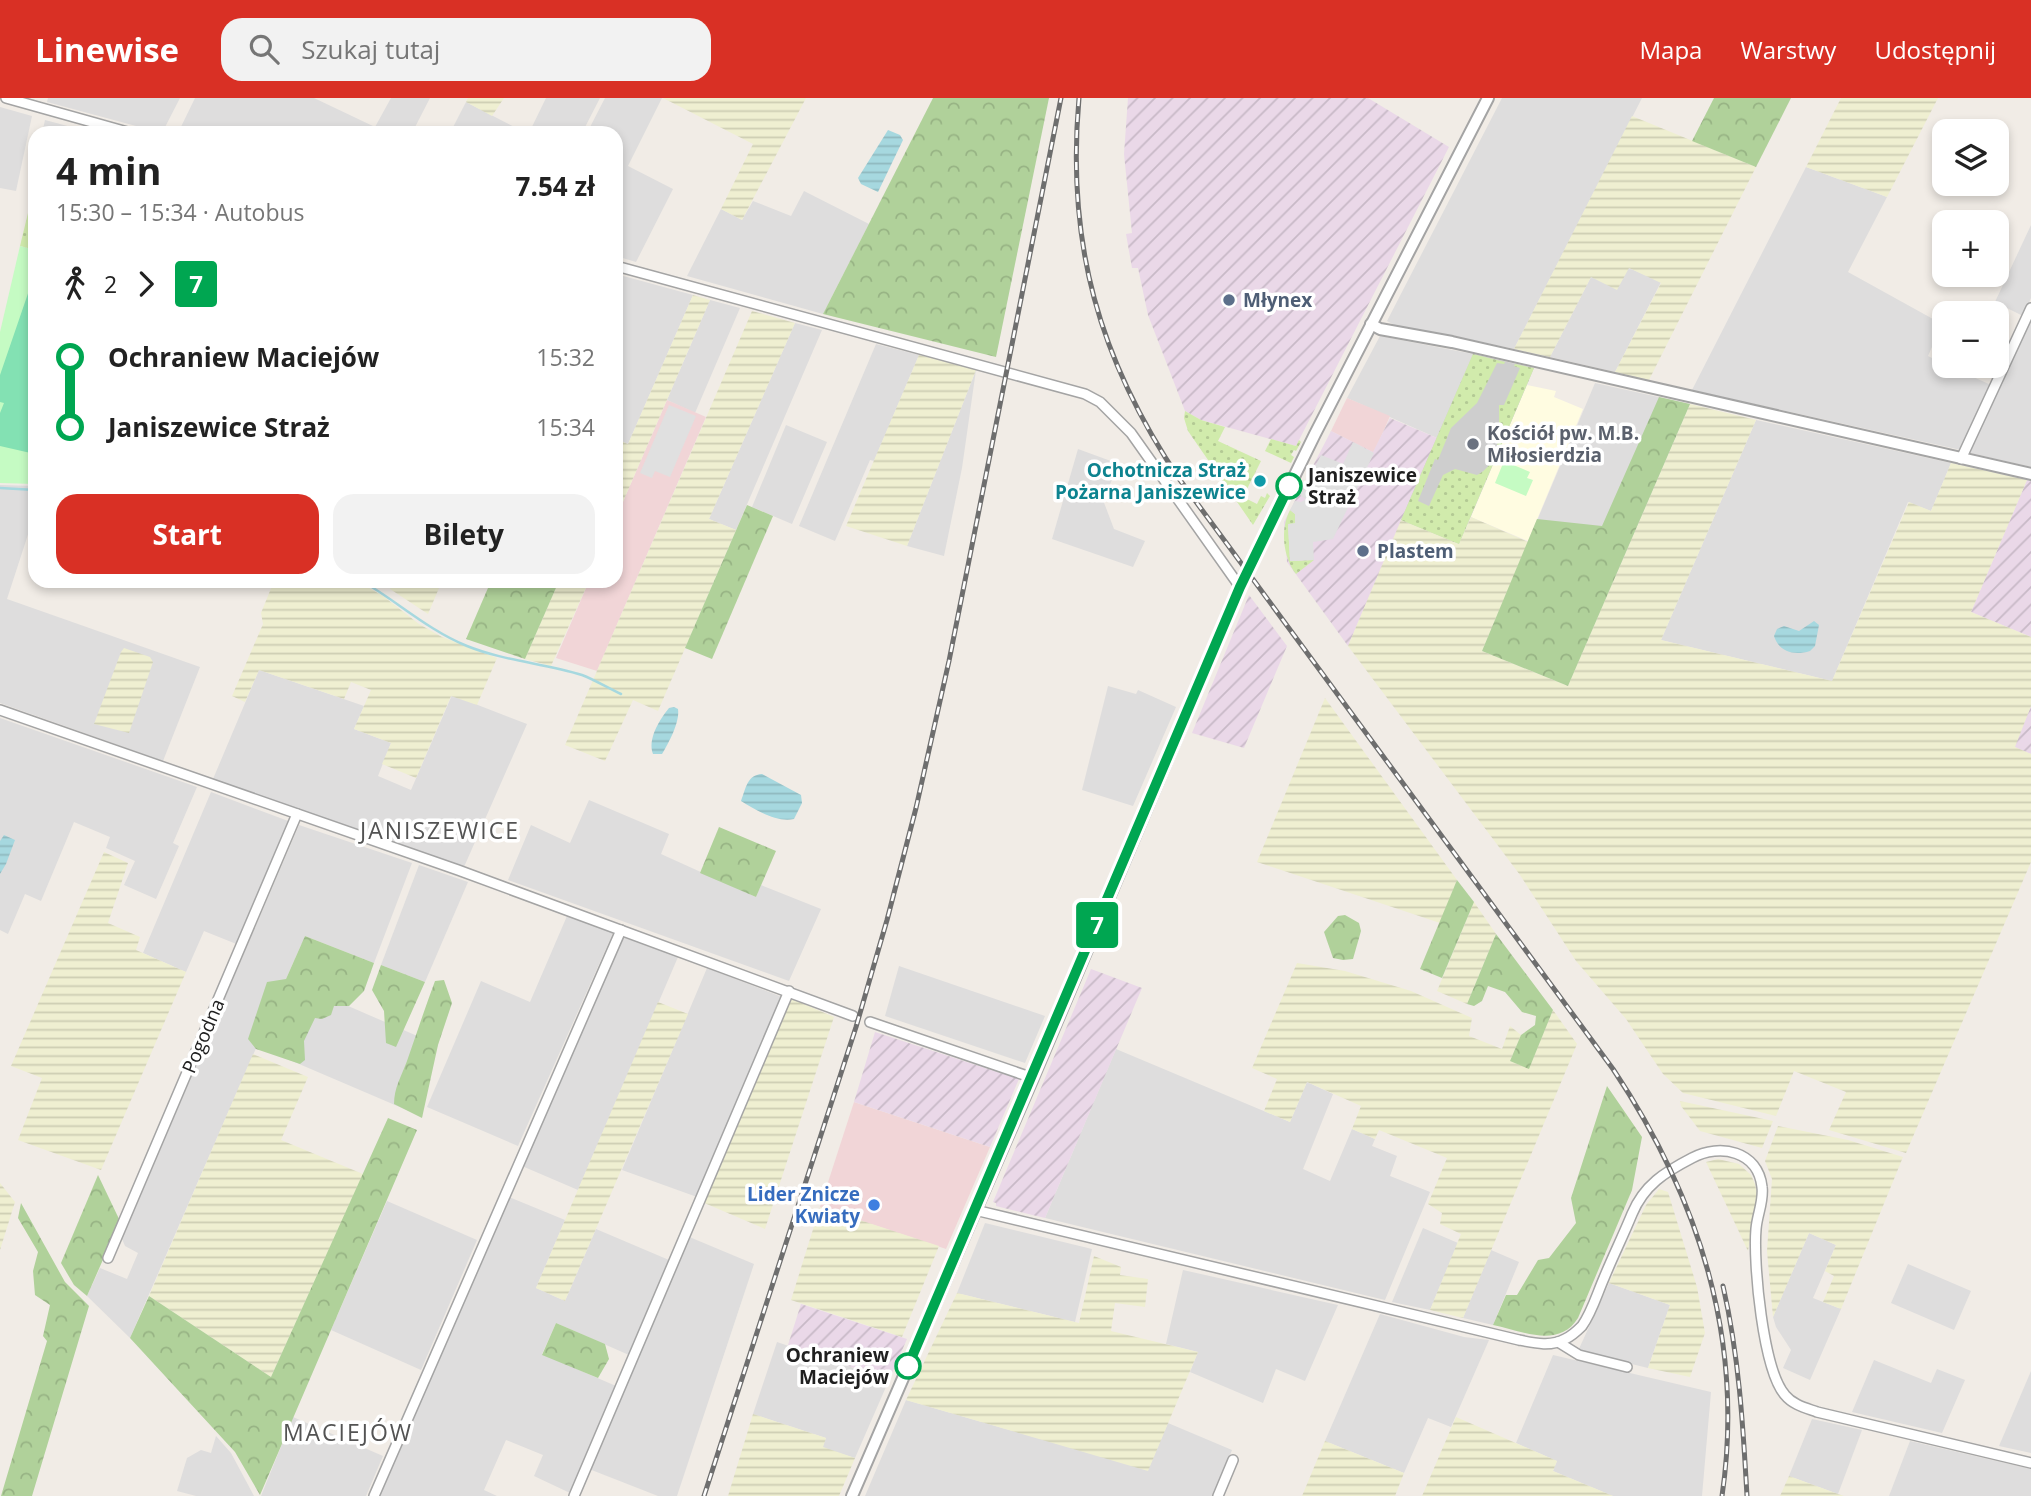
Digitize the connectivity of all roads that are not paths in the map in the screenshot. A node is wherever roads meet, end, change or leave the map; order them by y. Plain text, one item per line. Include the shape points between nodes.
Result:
1 (6, 98) edge
2 (1488, 98) edge
3 (42, 103) edge
4 (110, 126) edge
5 (623, 268) edge
6 (2031, 308) edge
7 (1371, 324) junction
8 (1961, 459) junction
9 (2031, 474) edge
10 (1240, 587) junction
11 (0, 710) edge
12 (297, 814) junction
13 (621, 930) junction
14 (789, 991) junction
15 (853, 1016) dead end
16 (870, 1022) dead end
17 (1032, 1078) junction
18 (975, 1210) junction
19 (108, 1258) dead end
20 (1558, 1342) junction
21 (1628, 1367) dead end
22 (1233, 1460) dead end
23 (2031, 1463) edge
24 (374, 1496) edge
25 (574, 1496) edge
26 (852, 1496) edge
27 (1218, 1496) edge

1 - 3 street
2 - 7 street
3 - 4 street
5 - 10 street via 1085,394 1107,408 1131,433
6 - 8 street
7 - 8 street
7 - 10 street
8 - 9 street
10 - 17 street
11 - 12 street
12 - 13 street
12 - 19 street, Pogodna
13 - 14 street
13 - 24 street
14 - 15 street
14 - 25 street
16 - 17 street
17 - 18 street
18 - 20 street via 1518,1340
18 - 26 street
20 - 21 street via 1579,1355
20 - 23 street via 1575,1333 1588,1317 1633,1211 1649,1185 1702,1153 1736,1153 1753,1165 1762,1187 1756,1229 1757,1272 1773,1374 1787,1397 1817,1412
22 - 27 street

